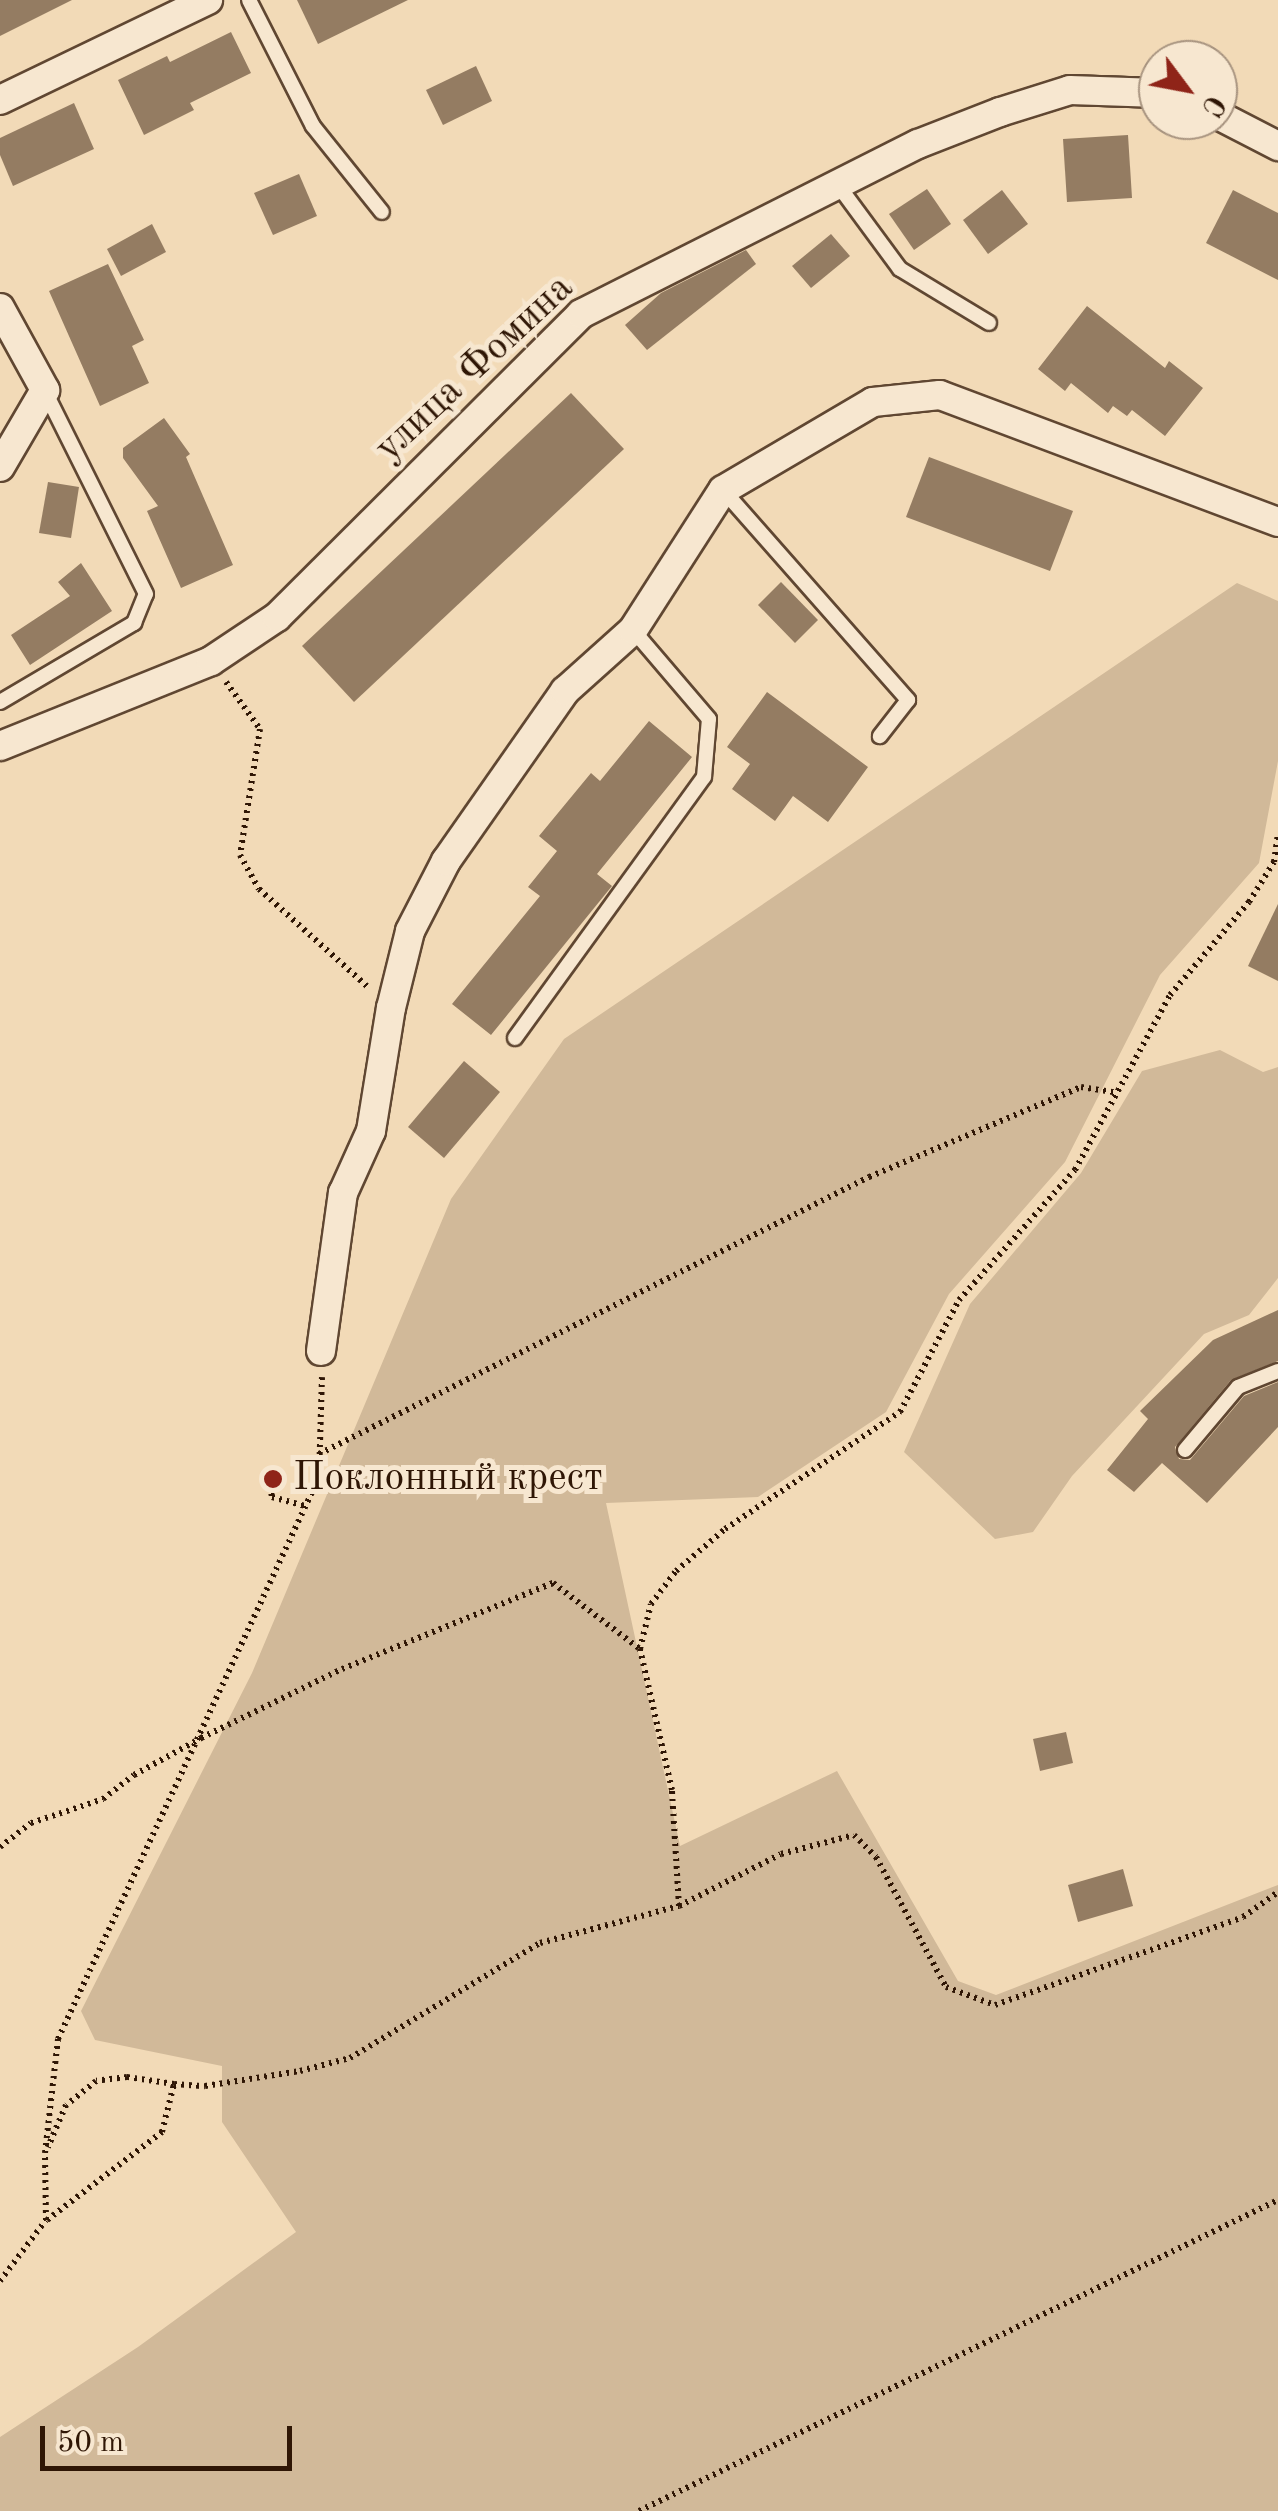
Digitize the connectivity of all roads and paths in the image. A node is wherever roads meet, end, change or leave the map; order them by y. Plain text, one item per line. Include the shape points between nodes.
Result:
1 (208, 0) edge
2 (249, 0) edge
3 (1138, 92) edge
4 (0, 100) edge
5 (1238, 126) edge
6 (1278, 146) edge
7 (838, 185) junction
8 (382, 212) dead end
9 (0, 308) edge
10 (989, 323) dead end
11 (44, 390) junction
12 (0, 467) edge
13 (723, 490) junction
14 (1278, 522) edge
15 (634, 630) junction
16 (210, 661) junction
17 (0, 702) edge
18 (880, 736) dead end
19 (0, 746) edge
20 (1278, 833) edge
21 (390, 1008) junction
22 (515, 1038) dead end
23 (1117, 1092) junction
24 (320, 1351) joint
25 (1278, 1371) edge
26 (1184, 1450) dead end
27 (319, 1454) junction
28 (270, 1486) dead end
29 (306, 1506) junction
30 (640, 1648) junction
31 (200, 1738) junction
32 (0, 1847) edge
33 (1278, 1892) edge
34 (679, 1906) junction
35 (174, 2084) junction
36 (46, 2152) junction
37 (1278, 2200) edge
38 (46, 2220) junction
39 (0, 2281) edge
40 (639, 2511) edge

1 - 4 street
2 - 8 lane via 314,126
3 - 7 street, улица Фомина via 1070,90 918,144
5 - 6 street
7 - 10 lane via 900,269
7 - 16 street, улица Фомина via 580,314 277,617
9 - 11 street
11 - 12 street
11 - 17 lane via 146,594 134,622
13 - 14 street via 873,402 940,395
13 - 15 street
13 - 18 lane via 908,700
15 - 21 street via 565,691 446,861 410,932
15 - 22 lane via 709,719 704,777
16 - 19 street, улица Фомина
16 - 21 path via 260,729 240,855 259,889
20 - 23 path via 1266,875 1170,995
21 - 24 street via 371,1132 343,1193
23 - 27 path via 1081,1087 869,1177
23 - 30 path via 1076,1170 959,1300 900,1412 725,1529 676,1571 651,1604
24 - 27 path
25 - 26 lane via 1238,1386
27 - 29 path via 319,1476
28 - 29 path via 272,1497
29 - 31 path
30 - 31 path via 553,1583 342,1669
30 - 34 path via 672,1790
31 - 32 path via 104,1799 31,1822
31 - 36 path via 58,2039
33 - 34 path via 1242,1917 995,2005 946,1987 876,1857 854,1835 782,1854
34 - 35 path via 540,1943 350,2058 205,2086
35 - 36 path via 127,2077 96,2081 66,2105
35 - 38 path via 162,2132
36 - 38 path
37 - 40 path
38 - 39 path

